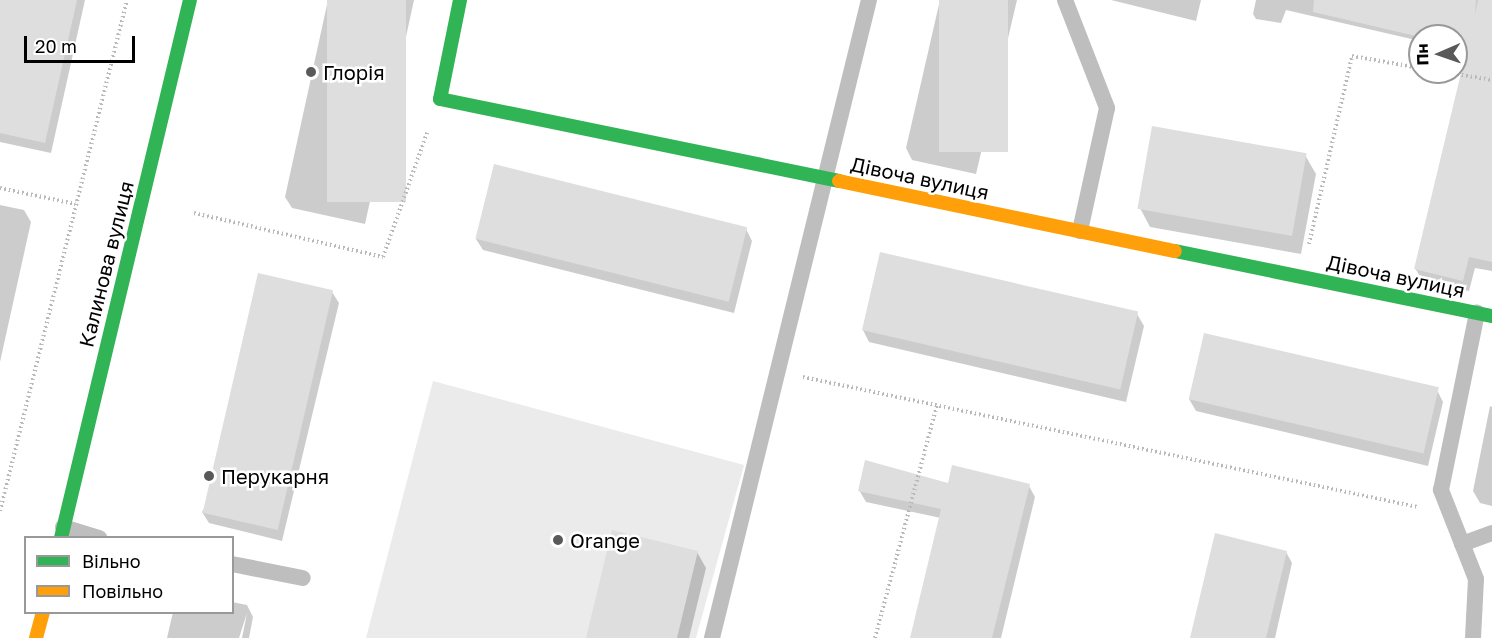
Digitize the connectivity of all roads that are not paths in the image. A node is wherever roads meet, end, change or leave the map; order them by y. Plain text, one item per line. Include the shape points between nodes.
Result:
1 (190, 0) edge
2 (460, 0) edge
3 (869, 0) edge
4 (1065, 0) edge
5 (828, 178) junction
6 (1080, 231) junction
7 (1484, 315) edge
8 (62, 532) edge
9 (1492, 533) edge
10 (92, 536) edge
11 (1462, 544) junction
12 (234, 564) edge
13 (303, 578) dead end
14 (42, 614) edge
15 (36, 638) edge
16 (712, 638) edge
17 (1473, 638) edge

1 - 8 street, Калинова вулиця
2 - 5 street, Дівоча вулиця via 440,99
3 - 5 lane
4 - 6 lane via 1107,108
5 - 6 street, Дівоча вулиця
5 - 16 lane
6 - 7 street, Дівоча вулиця
7 - 11 lane via 1441,490
8 - 10 lane
9 - 11 lane
11 - 17 lane via 1476,579
12 - 13 lane
14 - 15 street

